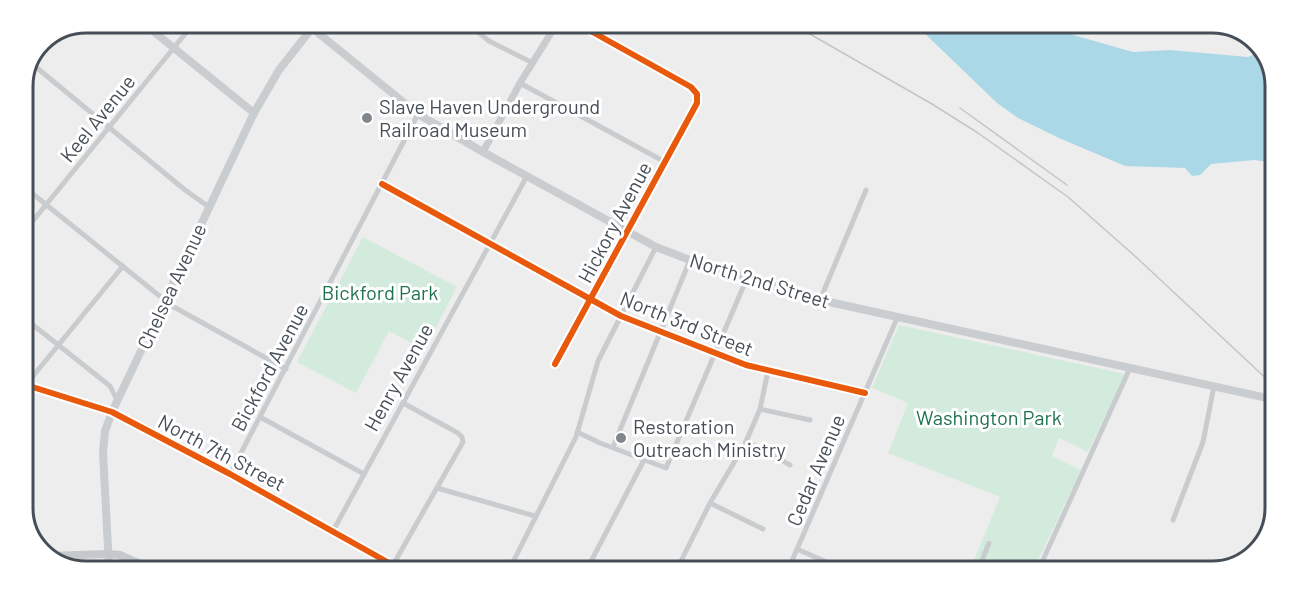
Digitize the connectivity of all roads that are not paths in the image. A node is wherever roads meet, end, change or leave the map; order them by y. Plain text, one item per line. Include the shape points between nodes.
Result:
1 (156, 33) edge
2 (186, 33) edge
3 (304, 33) edge
4 (318, 33) edge
5 (479, 33) edge
6 (550, 33) edge
7 (594, 33) edge
8 (174, 47) junction
9 (533, 63) junction
10 (37, 67) edge
11 (520, 83) junction
12 (254, 113) junction
13 (418, 114) junction
14 (109, 127) junction
15 (483, 152) junction
16 (665, 162) junction
17 (527, 176) junction
18 (382, 184) junction
19 (866, 190) dead end
20 (33, 194) edge
21 (46, 205) junction
22 (209, 207) junction
23 (33, 221) edge
24 (628, 232) junction
25 (489, 244) junction
26 (656, 247) junction
27 (690, 260) junction
28 (123, 266) junction
29 (747, 278) junction
30 (591, 300) junction
31 (819, 300) junction
32 (165, 301) junction
33 (621, 316) junction
34 (898, 316) junction
35 (33, 324) edge
36 (661, 331) junction
37 (59, 344) junction
38 (716, 353) junction
39 (555, 364) dead end
40 (1130, 368) junction
41 (286, 369) junction
42 (768, 371) junction
43 (33, 376) edge
44 (126, 382) junction
45 (110, 386) junction
46 (1214, 386) junction
47 (33, 387) edge
48 (865, 393) junction
49 (1265, 397) edge
50 (117, 400) junction
51 (403, 403) junction
52 (760, 409) junction
53 (112, 412) junction
54 (260, 417) junction
55 (810, 420) dead end
56 (577, 432) junction
57 (746, 441) junction
58 (612, 447) junction
59 (644, 460) junction
60 (790, 465) dead end
61 (230, 474) junction
62 (364, 474) junction
63 (437, 488) junction
64 (710, 503) junction
65 (536, 516) junction
66 (1173, 520) dead end
67 (763, 529) dead end
68 (333, 531) junction
69 (989, 543) dead end
70 (797, 549) junction
71 (108, 554) junction
72 (62, 555) edge
73 (109, 561) edge
74 (134, 561) edge
75 (385, 561) edge
76 (398, 561) edge
77 (514, 561) edge
78 (591, 561) edge
79 (681, 561) edge
80 (792, 561) edge
81 (824, 561) edge
82 (982, 561) edge
83 (1043, 561) edge

1 - 8 main road
2 - 8 street, Keel Avenue
3 - 12 main road, Chelsea Avenue
4 - 13 main road, North 2nd Street
5 - 9 street
6 - 9 street
7 - 16 street, Hickory Avenue via 697,94 698,103
8 - 12 main road
8 - 14 street, Keel Avenue
9 - 11 street
10 - 14 street
11 - 15 street
11 - 16 street
12 - 22 main road, Chelsea Avenue
13 - 15 main road, North 2nd Street
13 - 18 street, Bickford Avenue
14 - 21 street, Keel Avenue
14 - 22 street
15 - 17 main road, North 2nd Street
16 - 24 street, Hickory Avenue
17 - 24 main road, North 2nd Street
17 - 25 street, Henry Avenue
18 - 25 street, North 3rd Street
18 - 41 street, Bickford Avenue
19 - 31 street
20 - 21 street
21 - 23 street, Keel Avenue
21 - 28 street
22 - 32 main road, Chelsea Avenue
24 - 26 main road, North 2nd Street
24 - 30 street, Hickory Avenue
25 - 30 street, North 3rd Street
25 - 51 street, Henry Avenue
26 - 27 main road, North 2nd Street
26 - 33 street
27 - 29 main road, North 2nd Street
27 - 36 street
28 - 32 street
28 - 37 street
29 - 31 main road, North 2nd Street
29 - 38 street
30 - 33 street, North 3rd Street
30 - 39 street, Hickory Avenue
31 - 34 main road, North 2nd Street
32 - 41 street
32 - 44 main road, Chelsea Avenue
33 - 36 street, North 3rd Street
33 - 56 street via 598,361
34 - 40 main road, North 2nd Street
34 - 48 street, Cedar Avenue
35 - 37 street
36 - 38 street, North 3rd Street
36 - 58 street
37 - 43 street
37 - 45 street
38 - 42 street, North 3rd Street
38 - 59 street via 666,468
40 - 46 main road, North 2nd Street
40 - 83 street
41 - 54 street, Bickford Avenue
42 - 48 street, North 3rd Street
42 - 52 street
44 - 45 street
44 - 50 main road, Chelsea Avenue
45 - 50 street
46 - 49 main road, North 2nd Street
46 - 66 street via 1203,442
47 - 53 street, North 7th Street
48 - 70 street, Cedar Avenue
50 - 53 main road, Chelsea Avenue
51 - 62 street, Henry Avenue
51 - 63 street via 460,434 463,442
52 - 55 street
52 - 57 street
53 - 61 street, North 7th Street
53 - 71 main road, Chelsea Avenue via 103,452
54 - 61 street, Bickford Avenue
54 - 62 street
56 - 58 street
56 - 65 street
57 - 60 street
57 - 64 street
58 - 59 street
59 - 78 street
61 - 68 street, North 7th Street
62 - 68 street, Henry Avenue
63 - 65 street
63 - 76 street
64 - 67 street
64 - 79 street
65 - 77 street
68 - 75 street, North 7th Street
69 - 82 street
70 - 80 street, Cedar Avenue
70 - 81 street
71 - 72 main road
71 - 73 main road, Chelsea Avenue
71 - 74 main road

